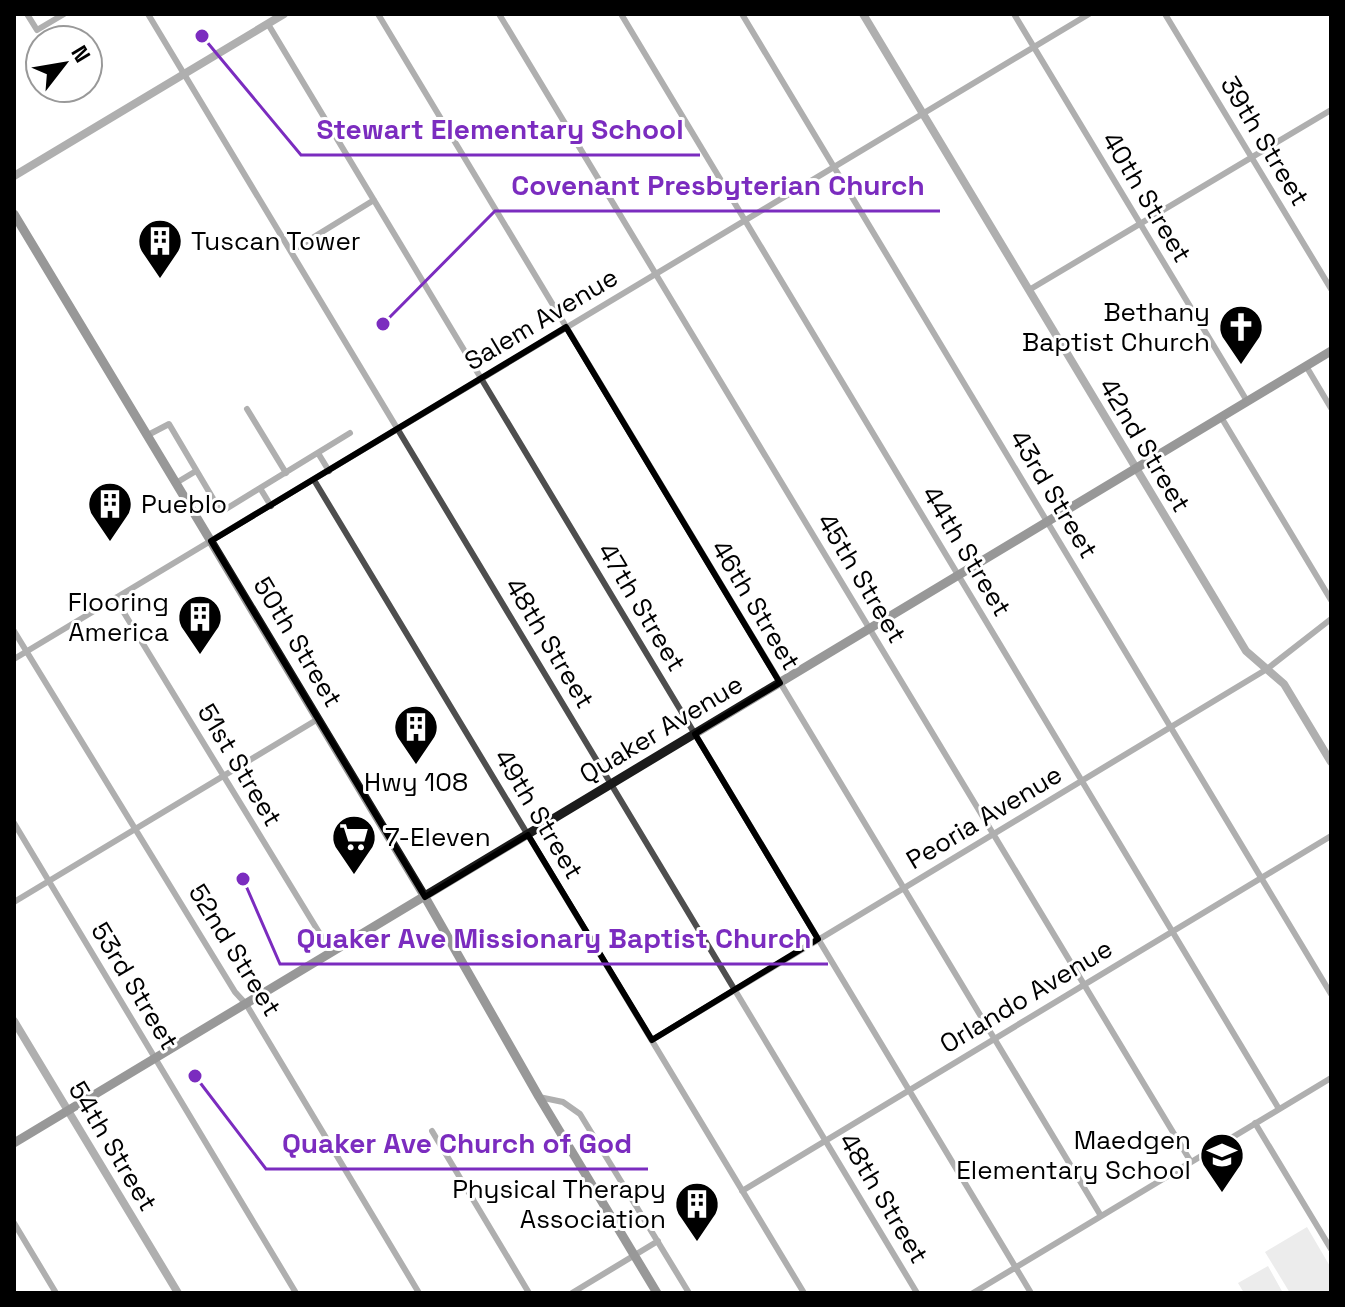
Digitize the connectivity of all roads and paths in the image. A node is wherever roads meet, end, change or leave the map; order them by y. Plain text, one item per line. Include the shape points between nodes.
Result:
1 (27, 14) edge
2 (64, 14) edge
3 (148, 14) edge
4 (284, 14) edge
5 (378, 14) edge
6 (499, 14) edge
7 (621, 14) edge
8 (742, 14) edge
9 (863, 14) edge
10 (1014, 14) edge
11 (1089, 14) edge
12 (1165, 14) edge
13 (268, 24) junction
14 (1034, 47) junction
15 (184, 74) junction
16 (1331, 110) edge
17 (923, 113) junction
18 (1252, 158) junction
19 (834, 166) junction
20 (14, 176) edge
21 (374, 200) junction
22 (14, 214) edge
23 (744, 220) junction
24 (1140, 224) junction
25 (291, 251) junction
26 (655, 274) junction
27 (1331, 289) edge
28 (1029, 290) junction
29 (566, 327) junction
30 (1331, 351) edge
31 (1306, 366) junction
32 (481, 379) junction
33 (1247, 401) junction
34 (1331, 408) edge
35 (247, 409) dead end
36 (1221, 417) junction
37 (398, 429) junction
38 (350, 433) dead end
39 (148, 435) junction
40 (318, 453) junction
41 (1136, 468) junction
42 (196, 471) junction
43 (329, 471) junction
44 (286, 473) junction
45 (314, 480) junction
46 (176, 483) junction
47 (260, 488) junction
48 (271, 506) junction
49 (1047, 522) junction
50 (211, 541) junction
51 (958, 575) junction
52 (115, 598) junction
53 (1331, 600) edge
54 (1331, 619) edge
55 (869, 629) junction
56 (14, 631) edge
57 (27, 651) junction
58 (14, 659) edge
59 (1267, 669) junction
60 (780, 683) junction
61 (318, 719) junction
62 (1171, 727) junction
63 (695, 734) junction
64 (1331, 762) edge
65 (223, 776) junction
66 (1082, 781) junction
67 (611, 784) junction
68 (14, 823) edge
69 (137, 828) junction
70 (528, 835) junction
71 (993, 835) junction
72 (1331, 836) edge
73 (1262, 878) junction
74 (49, 881) junction
75 (904, 888) junction
76 (425, 897) junction
77 (14, 902) edge
78 (1173, 931) junction
79 (818, 939) junction
80 (331, 952) junction
81 (1084, 985) junction
82 (735, 990) junction
83 (1331, 994) edge
84 (246, 1004) junction
85 (14, 1021) edge
86 (994, 1039) junction
87 (652, 1040) junction
88 (156, 1058) junction
89 (1331, 1078) edge
90 (909, 1090) junction
91 (539, 1097) junction
92 (1279, 1109) junction
93 (68, 1111) junction
94 (1255, 1123) junction
95 (432, 1131) dead end
96 (826, 1141) junction
97 (14, 1143) edge
98 (1191, 1162) junction
99 (742, 1191) junction
100 (1101, 1216) junction
101 (14, 1223) edge
102 (658, 1241) junction
103 (1331, 1249) edge
104 (635, 1255) junction
105 (1016, 1268) junction
106 (56, 1293) edge
107 (178, 1293) edge
108 (296, 1293) edge
109 (419, 1293) edge
110 (529, 1293) edge
111 (572, 1293) edge
112 (657, 1293) edge
113 (689, 1293) edge
114 (804, 1293) edge
115 (917, 1293) edge
116 (973, 1293) edge
117 (1031, 1293) edge

1 - 2 street via 37,30
3 - 15 street, 48th Street
4 - 13 street
5 - 29 street, 46th Street
6 - 26 street, 45th Street
7 - 23 street, 44th Street
8 - 19 street, 43rd Street
9 - 17 street, 42nd Street
10 - 14 street, 40th Street
11 - 14 street, Salem Avenue
12 - 18 street, 39th Street
13 - 15 street
13 - 21 street, 47th Street
14 - 17 street, Salem Avenue
14 - 24 street, 40th Street
15 - 20 street
15 - 25 street, 48th Street
16 - 18 street
17 - 19 street, Salem Avenue
17 - 28 street, 42nd Street
18 - 24 street
18 - 27 street, 39th Street
19 - 23 street, Salem Avenue
19 - 49 street, 43rd Street
21 - 25 street
21 - 32 street, 47th Street
22 - 39 main road, 50th Street
23 - 26 street, Salem Avenue
23 - 51 street, 44th Street
24 - 28 street
24 - 33 street, 40th Street
25 - 37 street, 48th Street
26 - 29 street, Salem Avenue
26 - 55 street, 45th Street
28 - 41 street, 42nd Street
29 - 32 street, Salem Avenue
29 - 60 street, 46th Street
30 - 31 main road, Quaker Avenue
31 - 33 main road, Quaker Avenue
31 - 34 street
32 - 37 street, Salem Avenue
32 - 63 street, 47th Street
33 - 36 main road, Quaker Avenue
35 - 44 street
36 - 41 main road, Quaker Avenue
36 - 53 street
37 - 43 street, Salem Avenue
37 - 67 street, 48th Street
38 - 40 street
39 - 42 street via 169,424
39 - 46 main road, 50th Street
40 - 43 street
40 - 44 street
41 - 49 main road, Quaker Avenue
41 - 59 street, 42nd Street via 1246,651
42 - 46 street
42 - 47 street via 221,512
43 - 45 street, Salem Avenue
44 - 47 street
45 - 48 street, Salem Avenue
45 - 70 street, 49th Street
46 - 50 main road, 50th Street
47 - 48 street
48 - 50 street, Salem Avenue
49 - 51 main road, Quaker Avenue
49 - 62 street, 43rd Street
50 - 52 street, Salem Avenue
50 - 61 main road, 50th Street
51 - 55 main road, Quaker Avenue
51 - 66 street, 44th Street
52 - 57 street, Salem Avenue
52 - 65 street, 51st Street
54 - 59 street, Peoria Avenue
55 - 60 main road, Quaker Avenue
55 - 71 street, 45th Street
56 - 57 street, 52nd Street
57 - 58 street, Salem Avenue
57 - 69 street, 52nd Street
59 - 62 street, Peoria Avenue
59 - 64 street, 42nd Street via 1284,684
60 - 63 main road, Quaker Avenue
60 - 75 street, 46th Street
61 - 65 street
61 - 76 main road, 50th Street
62 - 66 street, Peoria Avenue
62 - 73 street, 43rd Street
63 - 67 main road, Quaker Avenue
63 - 79 street, 47th Street
65 - 69 street
65 - 80 street, 51st Street
66 - 71 street, Peoria Avenue
66 - 78 street, 44th Street
67 - 70 main road, Quaker Avenue
67 - 82 street, 48th Street
68 - 74 street, 53rd Street
69 - 74 street
69 - 84 street, 52nd Street
70 - 76 main road, Quaker Avenue
70 - 87 street, 49th Street
71 - 75 street, Peoria Avenue
71 - 81 street, 45th Street
72 - 73 street, Orlando Avenue
73 - 78 street, Orlando Avenue
73 - 83 street, 43rd Street
74 - 77 street
74 - 88 street, 53rd Street
75 - 79 street, Peoria Avenue
75 - 86 street, 46th Street
76 - 80 main road, Quaker Avenue
76 - 91 main road, 50th Street
78 - 81 street, Orlando Avenue
78 - 92 street, 44th Street
79 - 82 street, Peoria Avenue
79 - 90 street, 47th Street
80 - 84 main road, Quaker Avenue
81 - 86 street, Orlando Avenue
81 - 98 street, 45th Street
82 - 87 street, Peoria Avenue
82 - 96 street, 48th Street
84 - 88 main road, Quaker Avenue
84 - 109 street, 52nd Street
85 - 93 street, 54th Street
86 - 90 street, Orlando Avenue
86 - 100 street, 46th Street
87 - 99 street, 49th Street
88 - 93 main road, Quaker Avenue
88 - 108 street, 53rd Street
89 - 92 street
90 - 96 street, Orlando Avenue
90 - 105 street, 47th Street
91 - 102 street via 563,1102 580,1114
91 - 104 main road, 50th Street
92 - 94 street
93 - 97 main road, Quaker Avenue
93 - 107 street, 54th Street
94 - 98 street
94 - 103 street
95 - 110 street
96 - 99 street, Orlando Avenue
96 - 115 street, 48th Street
98 - 100 street
99 - 114 street, 49th Street
100 - 105 street
101 - 106 street
102 - 104 street
102 - 113 street
104 - 111 street
104 - 112 main road, 50th Street
105 - 116 street
105 - 117 street, 47th Street

